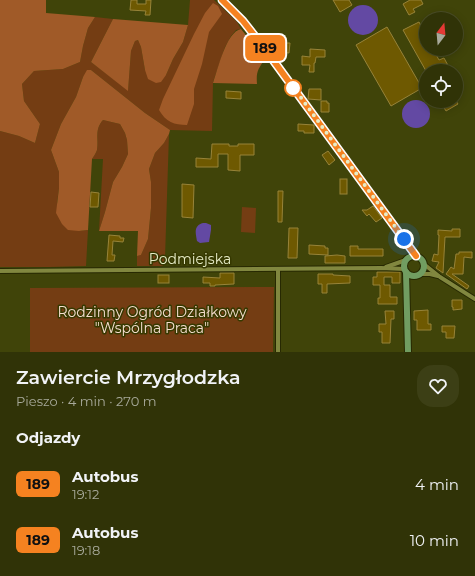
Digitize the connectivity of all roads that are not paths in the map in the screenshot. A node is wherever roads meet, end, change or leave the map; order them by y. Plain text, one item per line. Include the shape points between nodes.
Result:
1 (222, 0) edge
2 (404, 239) junction
3 (416, 256) junction
4 (407, 259) junction
5 (425, 265) junction
6 (381, 268) junction
7 (278, 269) junction
8 (0, 271) edge
9 (405, 271) junction
10 (421, 274) junction
11 (414, 276) junction
12 (440, 277) junction
13 (407, 292) junction
14 (475, 299) edge
15 (278, 352) edge
16 (408, 352) edge

1 - 2 street via 265,49
2 - 3 street
2 - 4 street
3 - 4 street
3 - 5 street via 422,258
4 - 6 street, Podmiejska
4 - 9 street
5 - 10 street
5 - 12 street
6 - 7 street, Podmiejska
6 - 9 street, Podmiejska
7 - 8 street, Podmiejska
7 - 15 street
9 - 11 street
9 - 13 street
10 - 11 street
10 - 12 street
11 - 13 street
12 - 14 street
13 - 16 street

